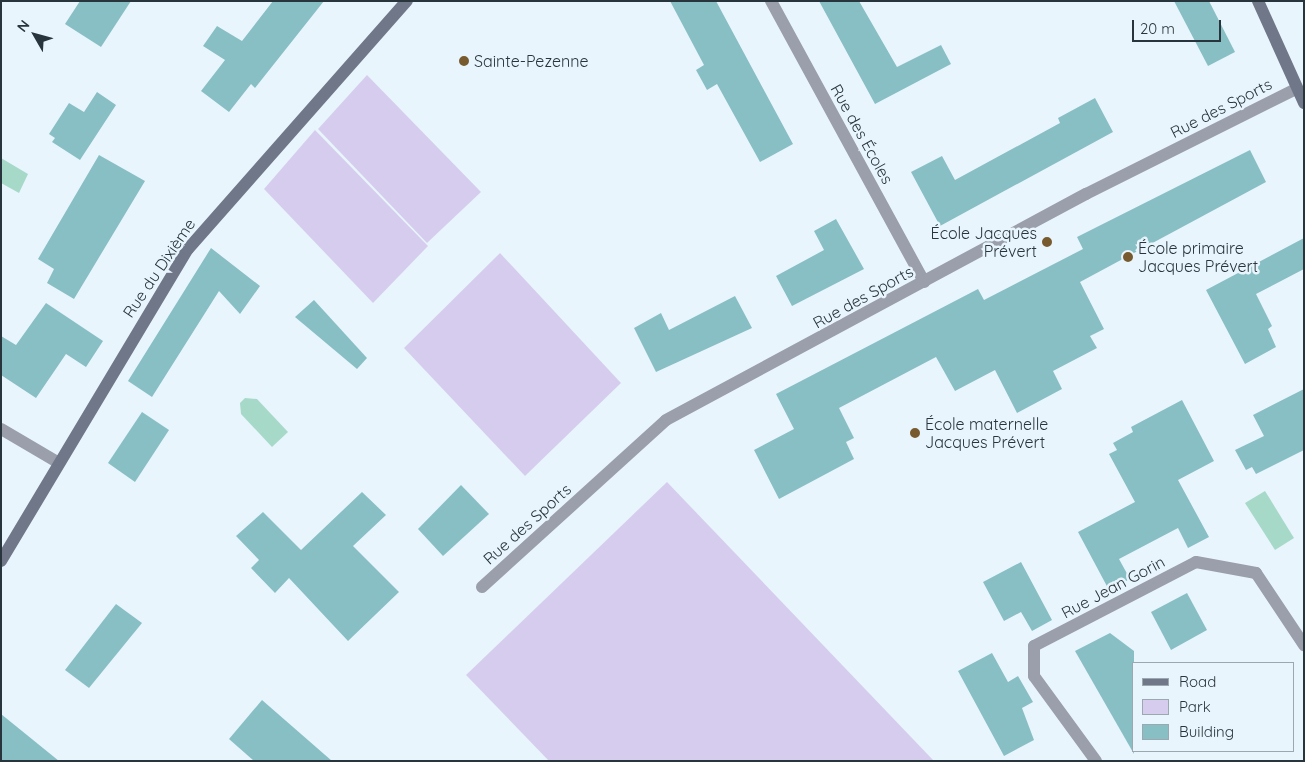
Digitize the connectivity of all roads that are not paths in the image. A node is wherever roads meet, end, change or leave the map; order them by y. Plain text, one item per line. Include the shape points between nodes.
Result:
1 (407, 1) edge
2 (771, 1) edge
3 (1258, 1) edge
4 (1296, 89) junction
5 (1304, 103) edge
6 (924, 282) junction
7 (1, 429) edge
8 (59, 463) junction
9 (1, 561) edge
10 (482, 587) dead end
11 (1304, 645) edge
12 (1096, 761) edge

1 - 8 street, Rue du Dixième via 188,249
2 - 6 street, Rue des Écoles
3 - 4 street
4 - 5 street
4 - 6 street, Rue des Sports via 1086,194
6 - 10 street, Rue des Sports via 666,420
7 - 8 street
8 - 9 street, Rue du Dixième
11 - 12 street, Rue Jean Gorin via 1256,573 1196,562 1034,646 1034,676

